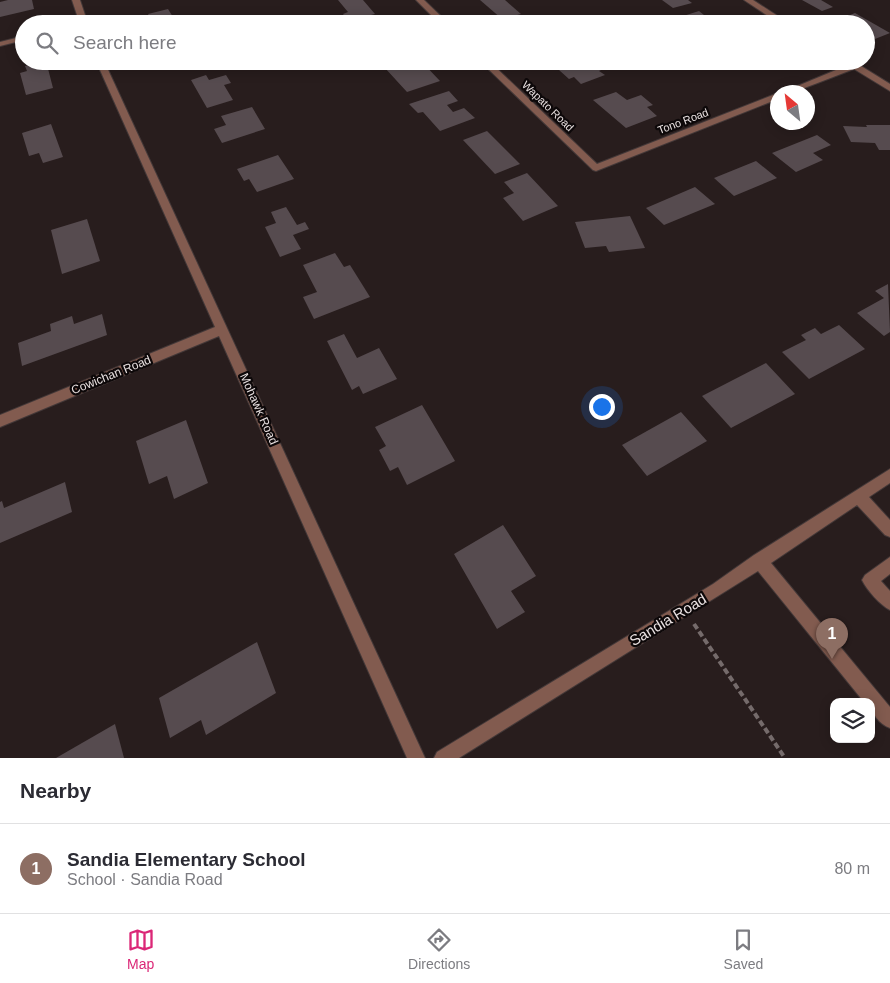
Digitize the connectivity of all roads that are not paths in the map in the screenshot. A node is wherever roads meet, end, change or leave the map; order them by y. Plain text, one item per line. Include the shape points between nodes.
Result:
1 (76, 0) edge
2 (420, 0) edge
3 (748, 0) edge
4 (80, 15) edge
5 (436, 15) edge
6 (772, 15) edge
7 (15, 40) edge
8 (0, 44) edge
9 (104, 70) edge
10 (493, 70) edge
11 (836, 70) edge
12 (860, 70) edge
13 (803, 85) edge
14 (890, 88) edge
15 (770, 99) edge
16 (596, 168) joint
17 (223, 329) junction
18 (0, 421) edge
19 (890, 475) edge
20 (858, 496) junction
21 (890, 530) edge
22 (759, 560) junction
23 (890, 564) edge
24 (890, 602) edge
25 (890, 720) edge
26 (416, 758) edge
27 (443, 758) edge

1 - 4 street
2 - 5 street
3 - 6 street
7 - 8 street
9 - 17 street, Mohawk Road
10 - 16 street, Wapato Road
11 - 13 street
12 - 14 street
15 - 16 street, Tono Road
17 - 18 street, Cowichan Road
17 - 26 street, Mohawk Road
19 - 20 street, Sandia Road
20 - 21 street
20 - 22 street, Sandia Road
22 - 25 street
22 - 27 street, Sandia Road via 685,610
23 - 24 street via 870,580

